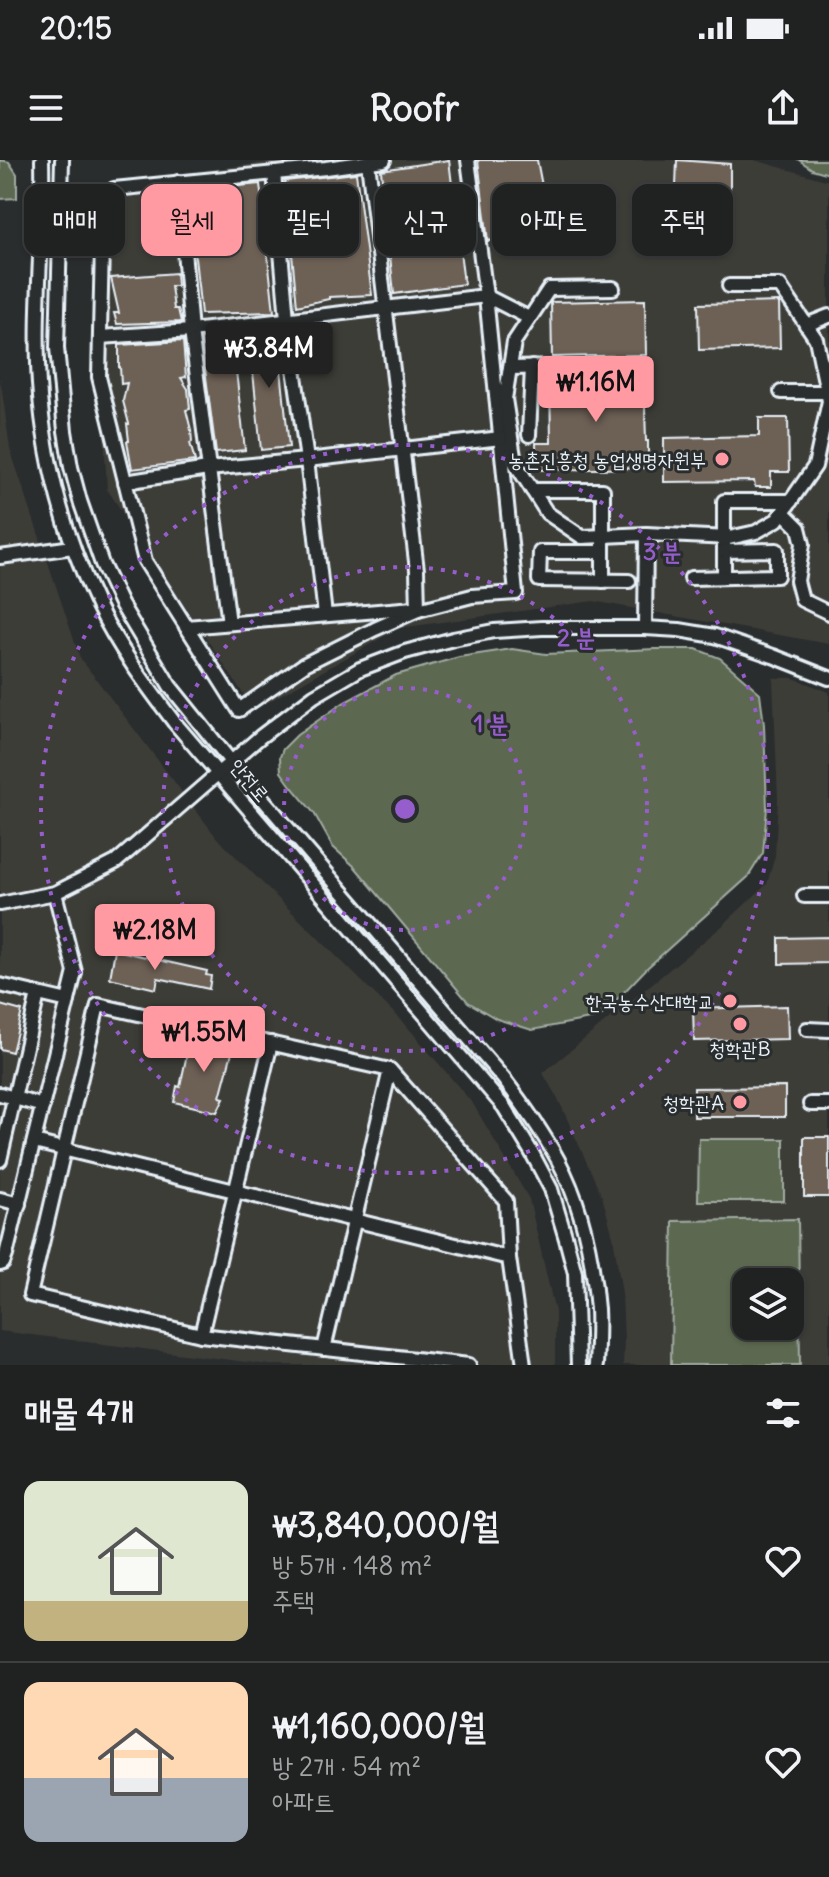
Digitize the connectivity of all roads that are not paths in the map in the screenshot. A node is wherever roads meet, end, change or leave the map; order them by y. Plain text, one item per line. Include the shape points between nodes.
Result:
1 (32, 160) edge
2 (42, 160) edge
3 (62, 160) edge
4 (70, 160) edge
5 (384, 160) edge
6 (468, 160) edge
7 (368, 162) junction
8 (274, 173) junction
9 (61, 177) junction
10 (43, 179) junction
11 (178, 182) junction
12 (729, 286) dead end
13 (613, 288) dead end
14 (486, 296) junction
15 (384, 307) junction
16 (829, 316) edge
17 (529, 318) junction
18 (287, 319) junction
19 (806, 325) junction
20 (191, 331) junction
21 (100, 337) junction
22 (532, 367) junction
23 (561, 367) dead end
24 (510, 368) junction
25 (781, 392) dead end
26 (827, 392) junction
27 (529, 435) dead end
28 (501, 438) junction
29 (402, 449) junction
30 (307, 460) junction
31 (208, 469) junction
32 (125, 482) junction
33 (532, 490) junction
34 (787, 507) junction
35 (646, 534) junction
36 (603, 537) junction
37 (724, 545) junction
38 (73, 547) junction
39 (603, 552) junction
40 (0, 557) edge
41 (724, 577) junction
42 (691, 578) dead end
43 (603, 581) junction
44 (629, 581) dead end
45 (421, 608) junction
46 (829, 613) edge
47 (325, 615) junction
48 (229, 623) junction
49 (186, 627) junction
50 (645, 628) junction
51 (829, 678) edge
52 (232, 763) junction
53 (218, 774) junction
54 (55, 893) junction
55 (804, 896) dead end
56 (829, 896) edge
57 (0, 904) edge
58 (0, 985) edge
59 (38, 994) junction
60 (68, 1001) junction
61 (807, 1029) dead end
62 (829, 1030) edge
63 (271, 1043) junction
64 (390, 1070) junction
65 (0, 1094) edge
66 (15, 1098) junction
67 (810, 1104) dead end
68 (829, 1104) edge
69 (43, 1106) junction
70 (34, 1142) junction
71 (65, 1149) junction
72 (0, 1160) edge
73 (236, 1191) junction
74 (0, 1199) edge
75 (19, 1204) junction
76 (355, 1220) junction
77 (509, 1258) junction
78 (0, 1264) edge
79 (201, 1335) junction
80 (324, 1349) junction
81 (469, 1365) edge
82 (524, 1365) edge
83 (578, 1365) edge
84 (596, 1365) edge

1 - 10 street
2 - 10 street, 안전로
3 - 9 street, 안전로
4 - 9 street
5 - 7 street
6 - 14 street
7 - 8 street
7 - 15 street
8 - 11 street
8 - 18 street
9 - 52 street, 안전로 via 57,348 65,431 80,501 121,604 170,686
10 - 38 street, 안전로 via 39,385 44,433
11 - 20 street
11 - 21 street via 114,189 103,201
12 - 19 street via 780,286
13 - 17 street via 549,289
14 - 15 street
14 - 17 street
14 - 28 street
15 - 18 street
15 - 29 street
16 - 19 street
17 - 24 street via 514,342
18 - 20 street
18 - 30 street
19 - 26 street via 816,339
20 - 21 street
20 - 31 street
21 - 32 street via 99,377
22 - 23 street
22 - 24 street
22 - 27 street
24 - 33 street via 505,399 515,463
25 - 26 street
26 - 34 street via 815,466
28 - 29 street
28 - 45 street via 516,593
29 - 30 street
29 - 45 street
30 - 31 street
30 - 47 street
31 - 32 street
31 - 48 street
32 - 49 street via 145,561
33 - 36 street via 547,513 582,537
33 - 36 street via 603,490
34 - 37 street via 777,520
34 - 37 street via 724,501
34 - 46 street via 803,544 797,581 802,600
35 - 36 street
35 - 37 street
35 - 50 street
36 - 39 street
37 - 41 street
37 - 41 street via 777,550 777,576
38 - 40 street
38 - 53 street, 안전로 via 99,608 137,673
39 - 43 street
39 - 43 street via 540,552 539,580
41 - 42 street
43 - 44 street
45 - 47 street
45 - 49 street via 305,664 239,710
47 - 48 street
48 - 49 street
50 - 51 street via 715,636
50 - 52 street via 494,631 405,652 360,669 314,696
52 - 53 street
52 - 84 street, 안전로 via 532,1117 559,1162 581,1220 597,1311
53 - 54 street via 116,862
53 - 83 street, 안전로 via 504,1107 551,1189 575,1273
54 - 57 street
54 - 60 street via 75,972
55 - 56 street
58 - 59 street
59 - 60 street
59 - 66 street
60 - 69 street
61 - 62 street
63 - 64 street
63 - 71 street via 98,1005
63 - 73 street
64 - 76 street
64 - 77 street via 506,1201
65 - 66 street
66 - 69 street
66 - 72 street
67 - 68 street
69 - 70 street
70 - 71 street
70 - 75 street
71 - 73 street
71 - 79 street via 30,1295
73 - 76 street
73 - 79 street
74 - 75 street
75 - 78 street
76 - 77 street
76 - 80 street
77 - 82 street
79 - 80 street
80 - 81 street

